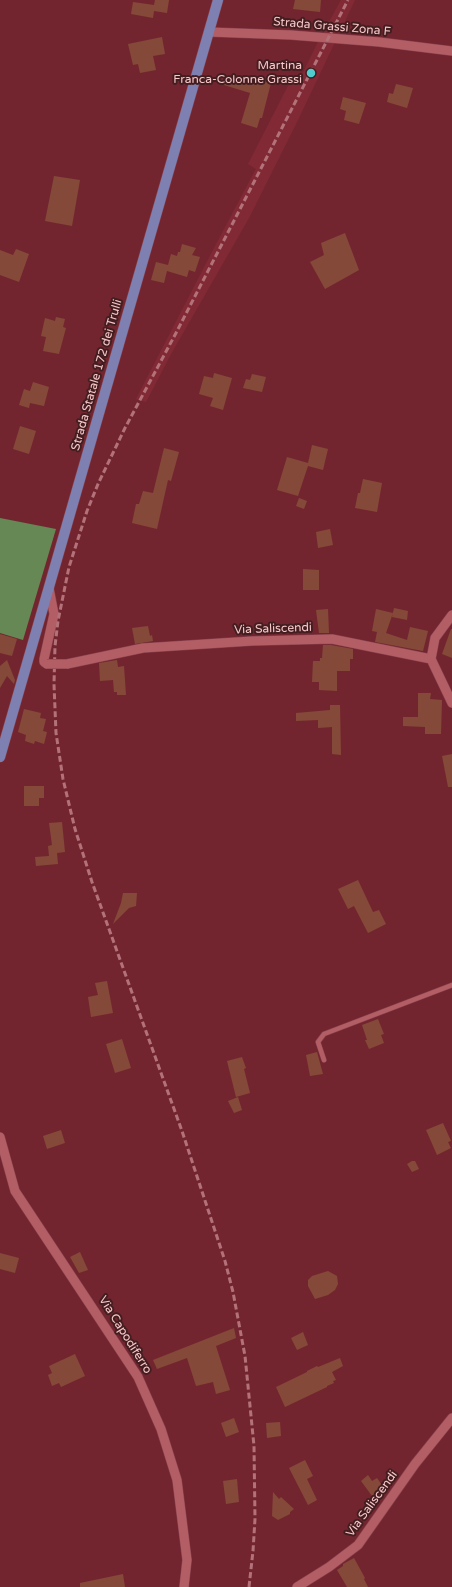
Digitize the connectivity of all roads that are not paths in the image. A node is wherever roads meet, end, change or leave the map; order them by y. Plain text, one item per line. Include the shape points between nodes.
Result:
1 (218, 0) edge
2 (209, 32) junction
3 (452, 51) edge
4 (49, 588) junction
5 (452, 615) edge
6 (431, 659) junction
7 (452, 703) edge
8 (0, 757) edge
9 (452, 985) edge
10 (324, 1060) dead end
11 (0, 1137) edge
12 (452, 1418) edge
13 (184, 1587) edge
14 (297, 1587) edge

1 - 2 main road, Strada Statale 172 dei Trulli
2 - 3 street, Strada Grassi Zona F via 292,35
2 - 4 main road, Strada Statale 172 dei Trulli
4 - 6 street, Via Saliscendi, bridge via 54,614 44,659 47,664 67,664 143,648 332,639
4 - 8 main road, Strada Statale 172 dei Trulli
5 - 6 street via 435,638
6 - 7 street
9 - 10 lane via 324,1034 318,1042
11 - 13 street, Via Capodiferro via 15,1191 138,1377 161,1429 178,1480 187,1560
12 - 14 street, Via Saliscendi via 415,1464 358,1545 330,1568

